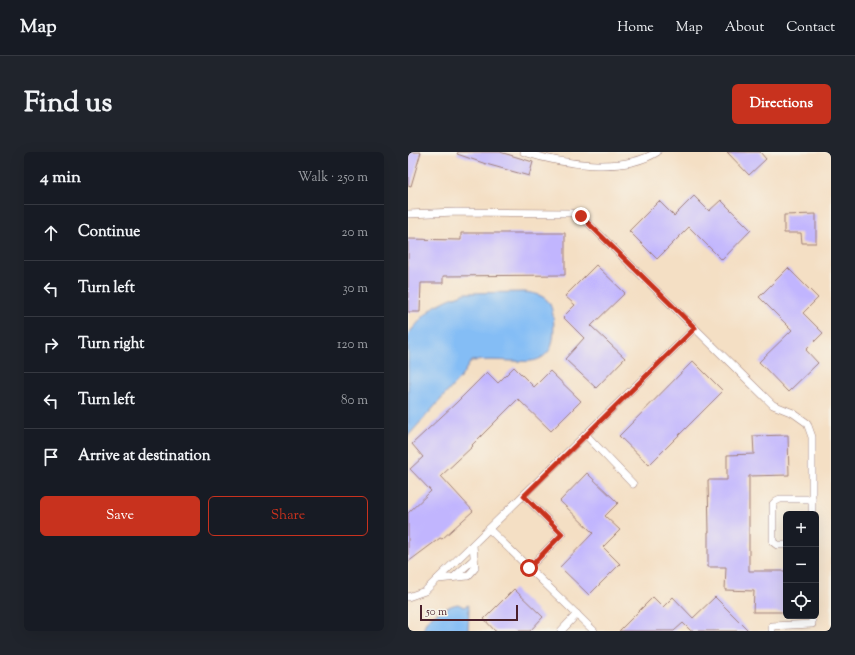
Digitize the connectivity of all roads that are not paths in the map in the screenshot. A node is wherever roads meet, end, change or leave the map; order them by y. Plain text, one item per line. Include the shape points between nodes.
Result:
1 (524, 152) edge
2 (657, 152) edge
3 (408, 214) edge
4 (695, 328) junction
5 (586, 435) junction
6 (633, 484) dead end
7 (524, 496) junction
8 (812, 499) junction
9 (812, 511) edge
10 (489, 529) junction
11 (473, 545) junction
12 (783, 545) edge
13 (529, 568) junction
14 (438, 579) junction
15 (408, 597) edge
16 (577, 614) junction
17 (812, 628) edge
18 (560, 631) edge
19 (594, 631) edge
20 (772, 631) edge

1 - 2 lane via 554,160 602,165 639,160
3 - 4 lane via 572,213 581,216
4 - 5 lane
4 - 8 lane via 774,406 807,423 812,437
5 - 6 lane
5 - 7 lane
7 - 10 lane
7 - 13 lane via 562,534
8 - 9 lane
8 - 12 lane via 780,499 772,504 773,542
10 - 11 lane
10 - 13 lane
11 - 14 lane
11 - 14 lane via 475,568 468,576
13 - 16 lane
14 - 15 lane via 425,592
16 - 18 lane
16 - 19 lane
17 - 20 lane via 772,626

